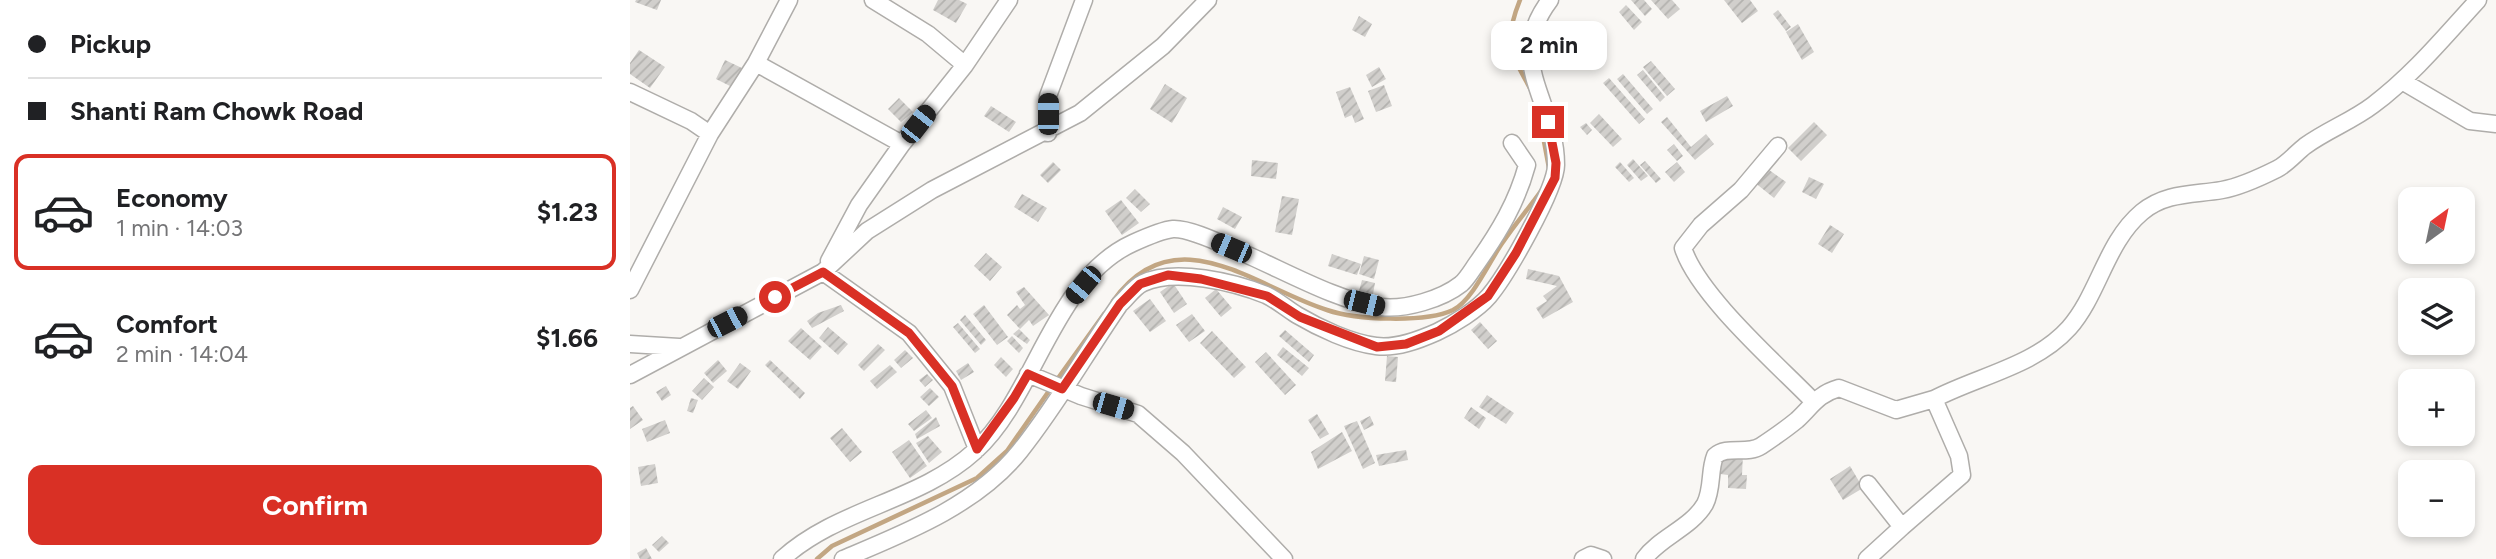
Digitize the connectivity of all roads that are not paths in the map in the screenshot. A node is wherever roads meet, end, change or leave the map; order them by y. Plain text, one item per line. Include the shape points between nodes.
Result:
1 (789, 0) edge
2 (873, 0) edge
3 (1009, 0) edge
4 (1084, 0) edge
5 (1208, 0) edge
6 (1550, 0) edge
7 (2478, 0) edge
8 (756, 63) junction
9 (965, 65) junction
10 (2403, 81) junction
11 (630, 92) edge
12 (2496, 124) edge
13 (1048, 132) junction
14 (710, 134) junction
15 (1512, 143) dead end
16 (902, 144) junction
17 (1778, 146) dead end
18 (823, 272) junction
19 (630, 290) edge
20 (630, 344) edge
21 (679, 347) junction
22 (630, 375) edge
23 (1033, 377) junction
24 (1060, 388) junction
25 (1934, 399) junction
26 (1812, 401) junction
27 (977, 449) junction
28 (1868, 484) dead end
29 (1902, 527) junction
30 (782, 559) edge
31 (843, 559) edge
32 (1284, 559) edge
33 (1583, 559) edge
34 (1603, 559) edge
35 (1644, 559) edge
36 (1867, 559) edge

1 - 8 street
2 - 9 street via 928,34
3 - 9 street
4 - 13 street via 1048,96
5 - 13 street via 1163,46 1080,113
6 - 24 street via 1532,32 1528,57 1554,144 1555,178 1488,296 1439,331 1406,344 1377,347 1300,317 1267,296 1168,275 1140,284 1120,304
7 - 10 street
8 - 14 street
8 - 16 street
9 - 16 street
10 - 12 street via 2470,121
10 - 25 street via 2278,168 2222,190 2168,198 2143,211 2104,264 2068,329 2028,358
11 - 14 street
13 - 18 street via 932,190 867,231
14 - 19 street
15 - 23 street via 1527,165 1520,189 1501,229 1462,284 1429,300 1382,307 1346,298 1174,229 1131,244 1096,270 1069,301
16 - 18 street via 859,205
17 - 26 street via 1683,248 1689,267 1714,298
18 - 21 street
18 - 27 street via 909,333 952,386
20 - 21 street
21 - 22 street
23 - 24 street
23 - 27 street
24 - 31 street via 1019,453 986,483 923,525
24 - 32 street via 1138,414 1175,445
25 - 26 street via 1896,410 1839,388
25 - 29 street via 1959,456 1962,475
26 - 35 street via 1797,419 1761,446 1718,453 1713,458 1711,489 1700,510 1656,543
27 - 30 street via 953,469 895,500 840,519
28 - 29 street
29 - 36 street
33 - 34 street via 1591,555

